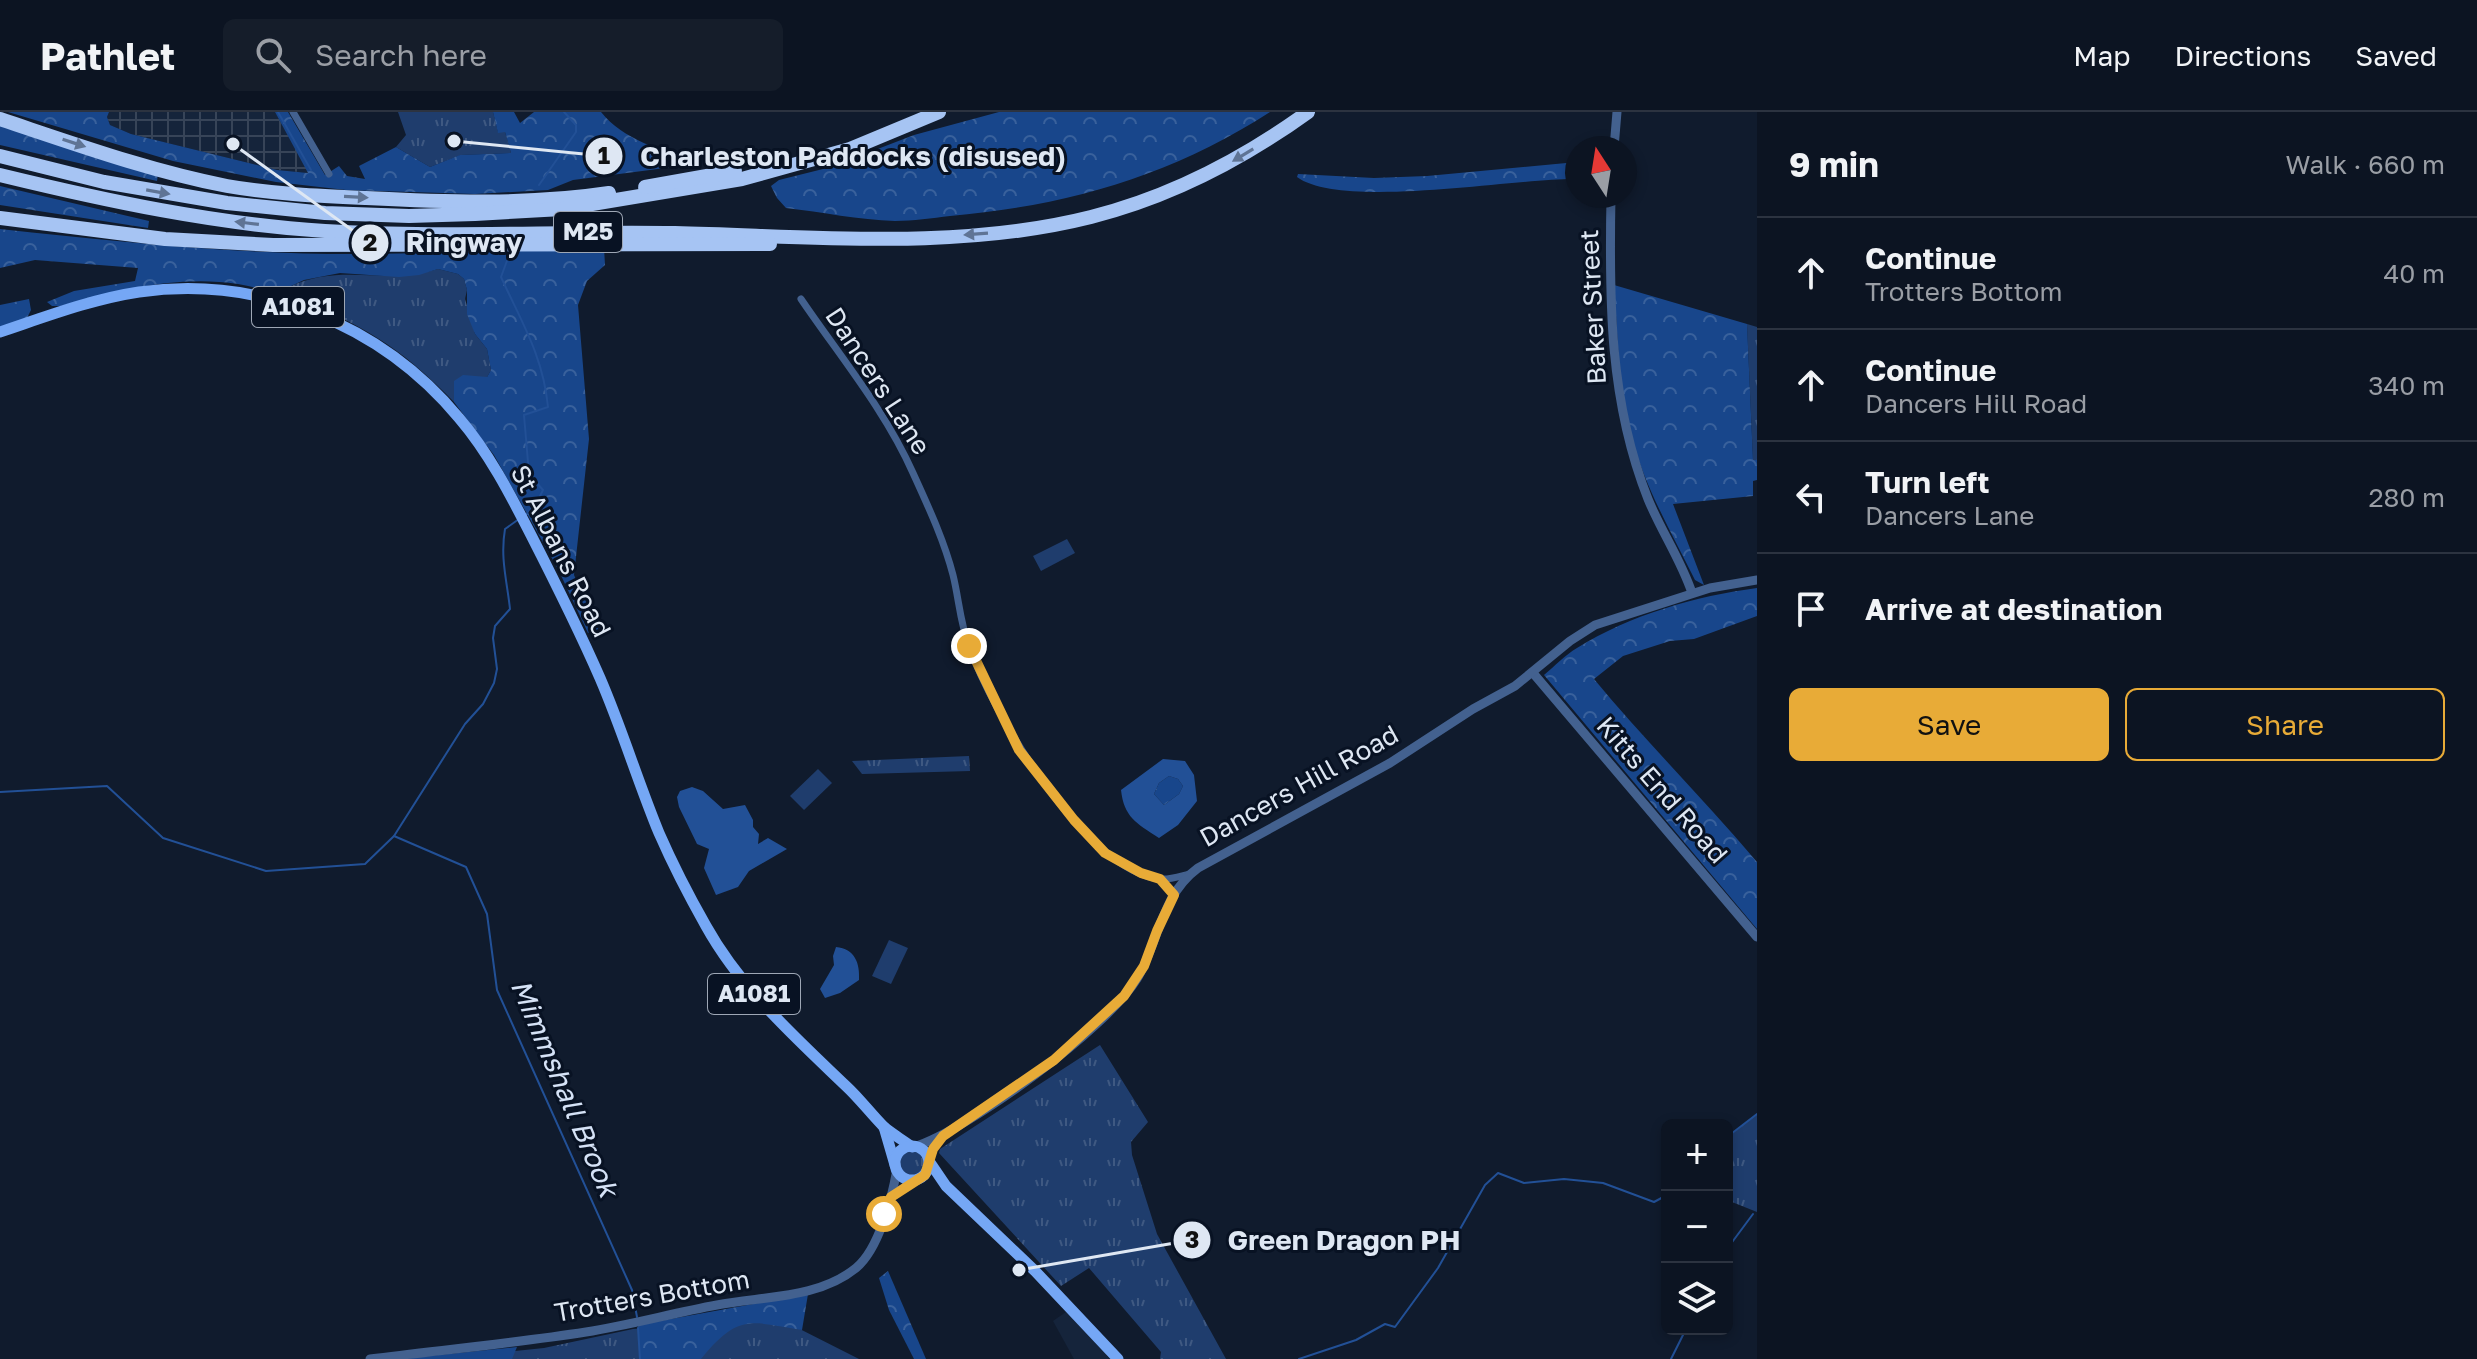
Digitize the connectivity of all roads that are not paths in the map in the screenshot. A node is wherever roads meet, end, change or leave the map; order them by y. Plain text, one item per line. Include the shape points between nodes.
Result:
1 (293, 112) edge
2 (939, 112) edge
3 (1308, 112) edge
4 (1617, 112) edge
5 (0, 119) edge
6 (1615, 136) edge
7 (864, 142) junction
8 (0, 156) edge
9 (329, 174) dead end
10 (0, 175) edge
11 (1611, 208) edge
12 (0, 218) edge
13 (851, 239) junction
14 (801, 299) dead end
15 (0, 332) edge
16 (1757, 580) edge
17 (1692, 593) junction
18 (1533, 673) junction
19 (1190, 874) junction
20 (1160, 879) junction
21 (1174, 895) junction
22 (1757, 937) edge
23 (884, 1127) junction
24 (943, 1136) junction
25 (913, 1147) junction
26 (929, 1160) junction
27 (896, 1168) junction
28 (915, 1180) junction
29 (946, 1186) junction
30 (891, 1197) junction
31 (370, 1359) edge
32 (1118, 1359) edge

1 - 9 street
2 - 7 highway, M25
3 -> 13 highway, M25 via 1181,186 1092,217 980,235
4 - 6 street
5 -> 7 highway, M25 via 129,161 229,186 418,200 604,193
8 -> 7 highway, M25 via 104,182 227,203 409,216 562,209 685,190 742,179
13 -> 10 highway, M25 via 325,231 142,207
11 - 17 street, Baker Street via 1610,307 1622,410 1648,500
12 - 13 highway, M25 via 165,239 273,245 791,244
14 - 20 street, Dancers Lane via 912,470 953,574 969,646 1019,750 1105,853
15 - 23 main road, St Albans Road / A1081 via 89,304 155,291 208,288 262,296 350,328 444,400 477,441 518,508 601,680 659,833 708,929 756,997
16 - 17 street, Dancers Hill Road
17 - 18 street, Dancers Hill Road via 1595,625
18 - 19 street, Dancers Hill Road via 1390,763
18 - 22 street, Kitts End Road
19 - 20 street
19 - 21 street, Dancers Hill Road
20 - 21 street, Dancers Lane
21 - 24 street, Dancers Hill Road via 1144,966 1124,996 1054,1060
23 - 25 main road, St Albans Road / A1081
23 - 27 main road, St Albans Road / A1081
24 - 25 street, Dancers Hill Road
24 - 26 street, Dancers Hill Road
25 - 26 main road
25 - 27 main road via 899,1153
26 - 28 main road via 928,1171
26 - 29 main road
27 - 28 main road
27 - 30 street, Trotters Bottom
28 - 29 main road
28 - 30 street
29 - 32 main road
30 - 31 street, Trotters Bottom via 871,1252 855,1269 792,1294 546,1338

